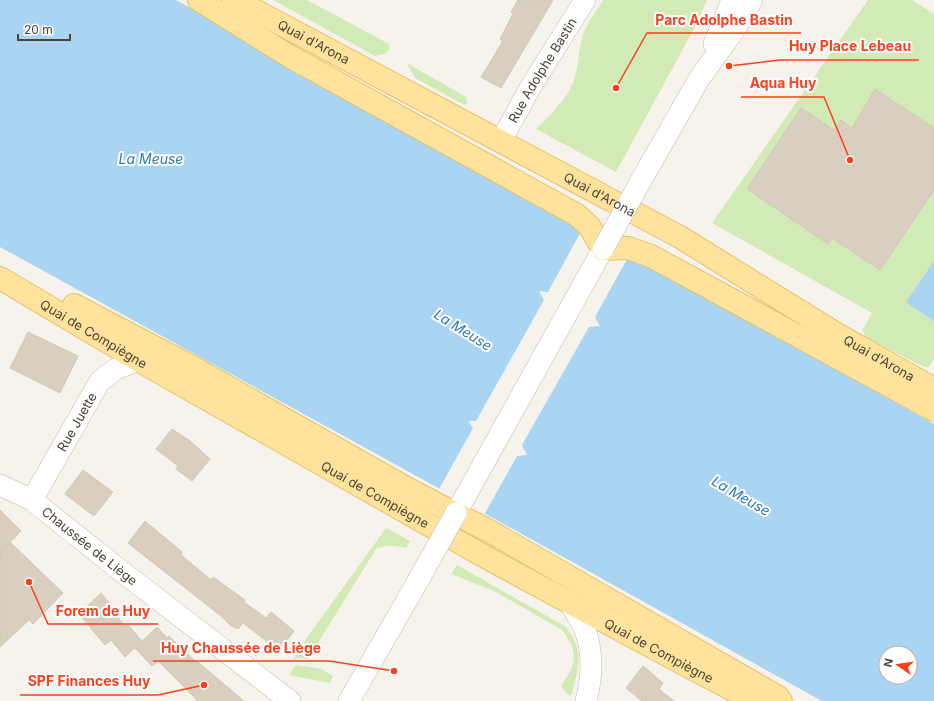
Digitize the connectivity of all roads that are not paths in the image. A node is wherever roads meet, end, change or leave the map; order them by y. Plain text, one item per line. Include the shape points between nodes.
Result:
1 (199, 0) edge
2 (233, 0) edge
3 (239, 0) edge
4 (585, 0) edge
5 (732, 0) edge
6 (752, 0) edge
7 (258, 12) junction
8 (699, 79) junction
9 (500, 141) junction
10 (603, 249) junction
11 (0, 278) edge
12 (40, 301) junction
13 (138, 360) junction
14 (934, 389) edge
15 (934, 410) edge
16 (0, 485) edge
17 (32, 500) junction
18 (456, 513) junction
19 (569, 602) junction
20 (290, 701) edge
21 (348, 701) edge
22 (586, 701) edge
23 (754, 701) edge
24 (781, 701) edge

1 - 10 main road via 289,56 577,215 589,226
2 - 7 main road, Quai d'Arona
3 - 7 main road, Quai d'Arona
4 - 9 street, Rue Adolphe Bastin
5 - 8 street
6 - 8 street via 735,29
7 - 9 main road, Quai d'Arona
8 - 10 street, bridge
9 - 14 main road, Quai d'Arona via 680,237 834,333
10 - 15 main road via 628,248 651,256
10 - 18 street
11 - 12 main road, Quai de Compiègne
12 - 13 main road, Quai de Compiègne
12 - 18 main road via 64,300 196,369 410,490
13 - 17 street, Rue Juette via 116,369 100,381
13 - 19 main road, Quai de Compiègne
16 - 17 street, Chaussée de Liège
17 - 20 street, Chaussée de Liège
18 - 21 street, bridge
18 - 24 main road
19 - 22 street via 585,629 591,653
19 - 23 main road, Quai de Compiègne

